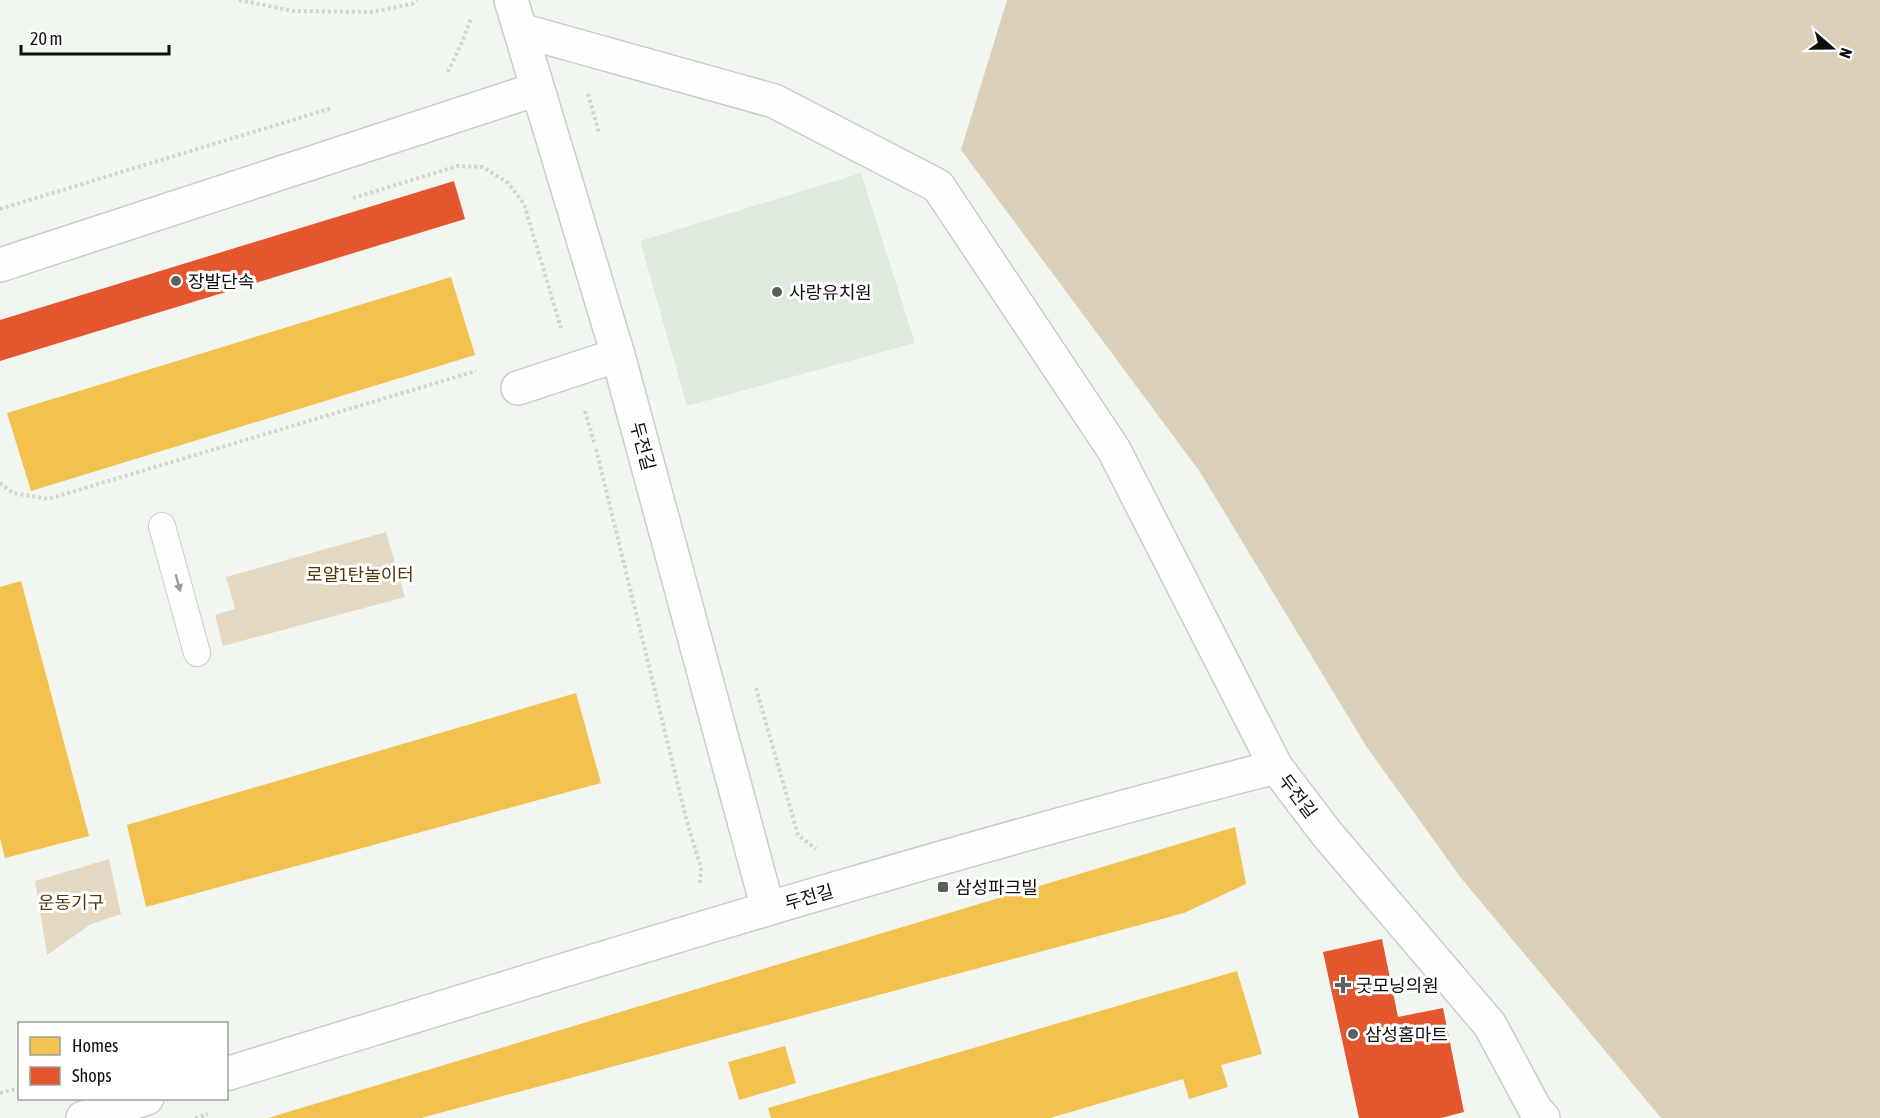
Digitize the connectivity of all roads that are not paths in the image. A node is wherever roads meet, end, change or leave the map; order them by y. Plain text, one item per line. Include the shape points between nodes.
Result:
1 (516, 15) edge
2 (537, 89) junction
3 (0, 266) edge
4 (618, 355) junction
5 (518, 388) dead end
6 (162, 526) dead end
7 (197, 653) dead end
8 (1276, 767) junction
9 (768, 909) junction
10 (228, 1073) edge
11 (141, 1100) edge
12 (1534, 1115) edge
13 (83, 1118) edge

1 - 2 street, 두전길
1 - 8 street via 774,101 938,186 1114,450
2 - 3 street
2 - 4 street, 두전길
4 - 5 street
4 - 9 street, 두전길
6 -> 7 lane
8 - 9 street, 두전길 via 1138,802
8 - 12 street, 두전길 via 1327,834 1490,1025
9 - 10 street
11 - 13 street

